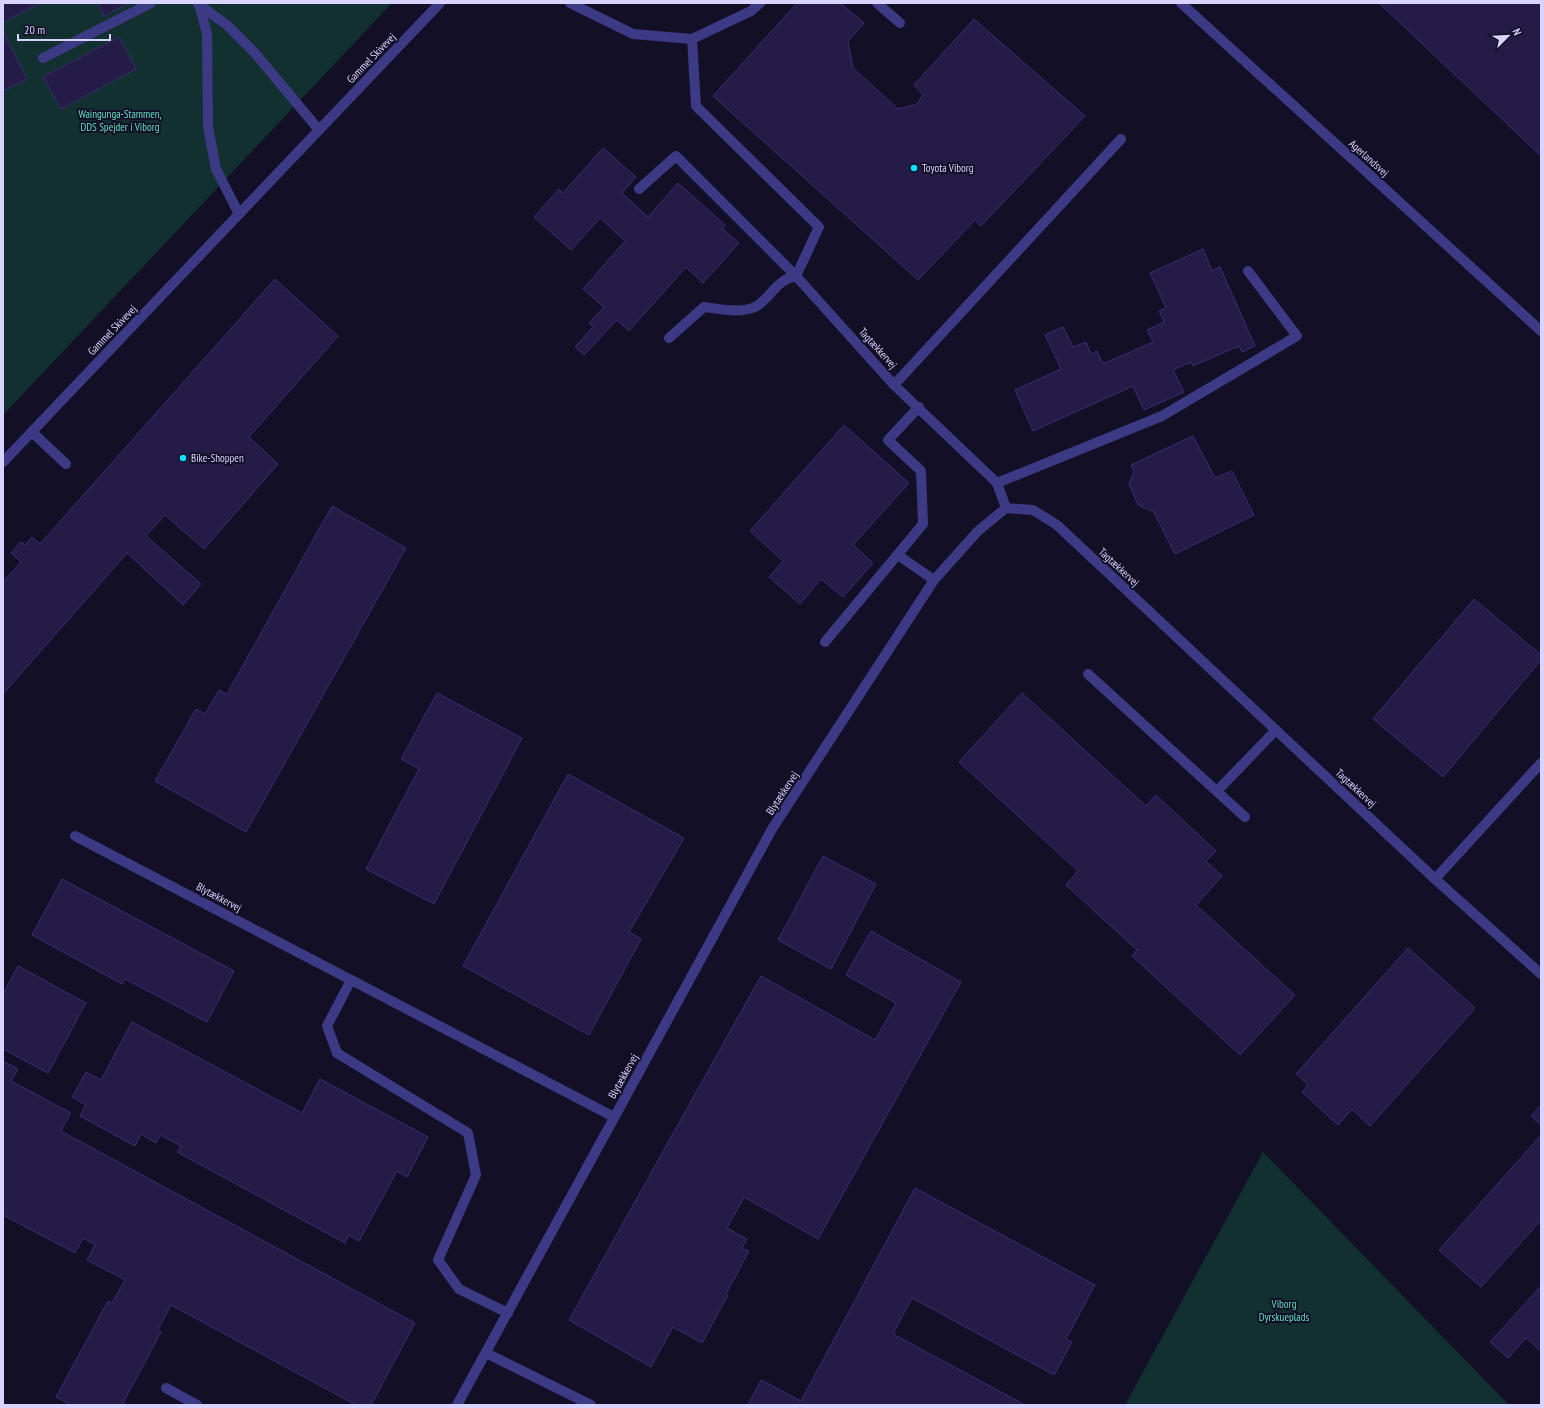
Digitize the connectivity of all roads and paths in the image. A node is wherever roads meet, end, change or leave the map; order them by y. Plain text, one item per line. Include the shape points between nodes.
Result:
1 (151, 3) edge
2 (440, 3) edge
3 (570, 3) edge
4 (760, 3) edge
5 (877, 3) edge
6 (1181, 3) edge
7 (198, 4) edge
8 (900, 23) dead end
9 (692, 39) junction
10 (43, 58) dead end
11 (319, 130) junction
12 (1121, 139) dead end
13 (639, 189) dead end
14 (239, 214) junction
15 (1248, 271) dead end
16 (796, 276) junction
17 (1541, 332) edge
18 (669, 338) dead end
19 (894, 385) junction
20 (919, 407) junction
21 (32, 432) junction
22 (3, 462) edge
23 (66, 464) dead end
24 (997, 483) junction
25 (1006, 508) junction
26 (898, 555) junction
27 (934, 580) junction
28 (825, 642) dead end
29 (1088, 674) dead end
30 (1276, 730) junction
31 (1541, 763) edge
32 (1217, 790) junction
33 (1245, 817) dead end
34 (75, 836) dead end
35 (1435, 879) junction
36 (1541, 974) edge
37 (351, 980) junction
38 (614, 1117) junction
39 (508, 1313) junction
40 (486, 1353) junction
41 (166, 1388) dead end
42 (197, 1405) edge
43 (457, 1405) edge
44 (591, 1405) edge

1 - 10 street
2 - 11 street, Gammel Skivevej
3 - 9 street via 633,34
4 - 9 street via 751,11
5 - 8 street
6 - 17 street, Agerlandsvej
7 - 11 street via 227,25
7 - 14 street via 207,34 208,127 216,169
9 - 16 street via 696,106 819,227
11 - 14 street, Gammel Skivevej
12 - 19 street
13 - 16 street, Tagtækkervej via 676,156
14 - 21 street, Gammel Skivevej
15 - 24 street via 1297,336 1162,416
16 - 18 street via 785,278 756,306 732,311 704,307
16 - 19 street, Tagtækkervej
19 - 20 street, Tagtækkervej
20 - 24 street, Tagtækkervej
20 - 26 street via 888,440 921,471 923,524
21 - 22 street, Gammel Skivevej
21 - 23 street
24 - 25 street, Tagtækkervej
25 - 27 street, Blytækkervej via 978,530
25 - 30 street, Tagtækkervej via 1033,510 1057,525
26 - 27 street
26 - 28 street
27 - 38 street, Blytækkervej via 772,830
29 - 32 street
30 - 32 street
30 - 35 street, Tagtækkervej
31 - 35 street
32 - 33 street
34 - 37 street, Blytækkervej
35 - 36 street, Tagtækkervej
37 - 38 street, Blytækkervej
37 - 39 street via 327,1026 337,1052 468,1133 476,1175 438,1260 459,1289
38 - 39 street, Blytækkervej
39 - 40 street, Blytækkervej
40 - 43 street, Blytækkervej
40 - 44 street
41 - 42 street

